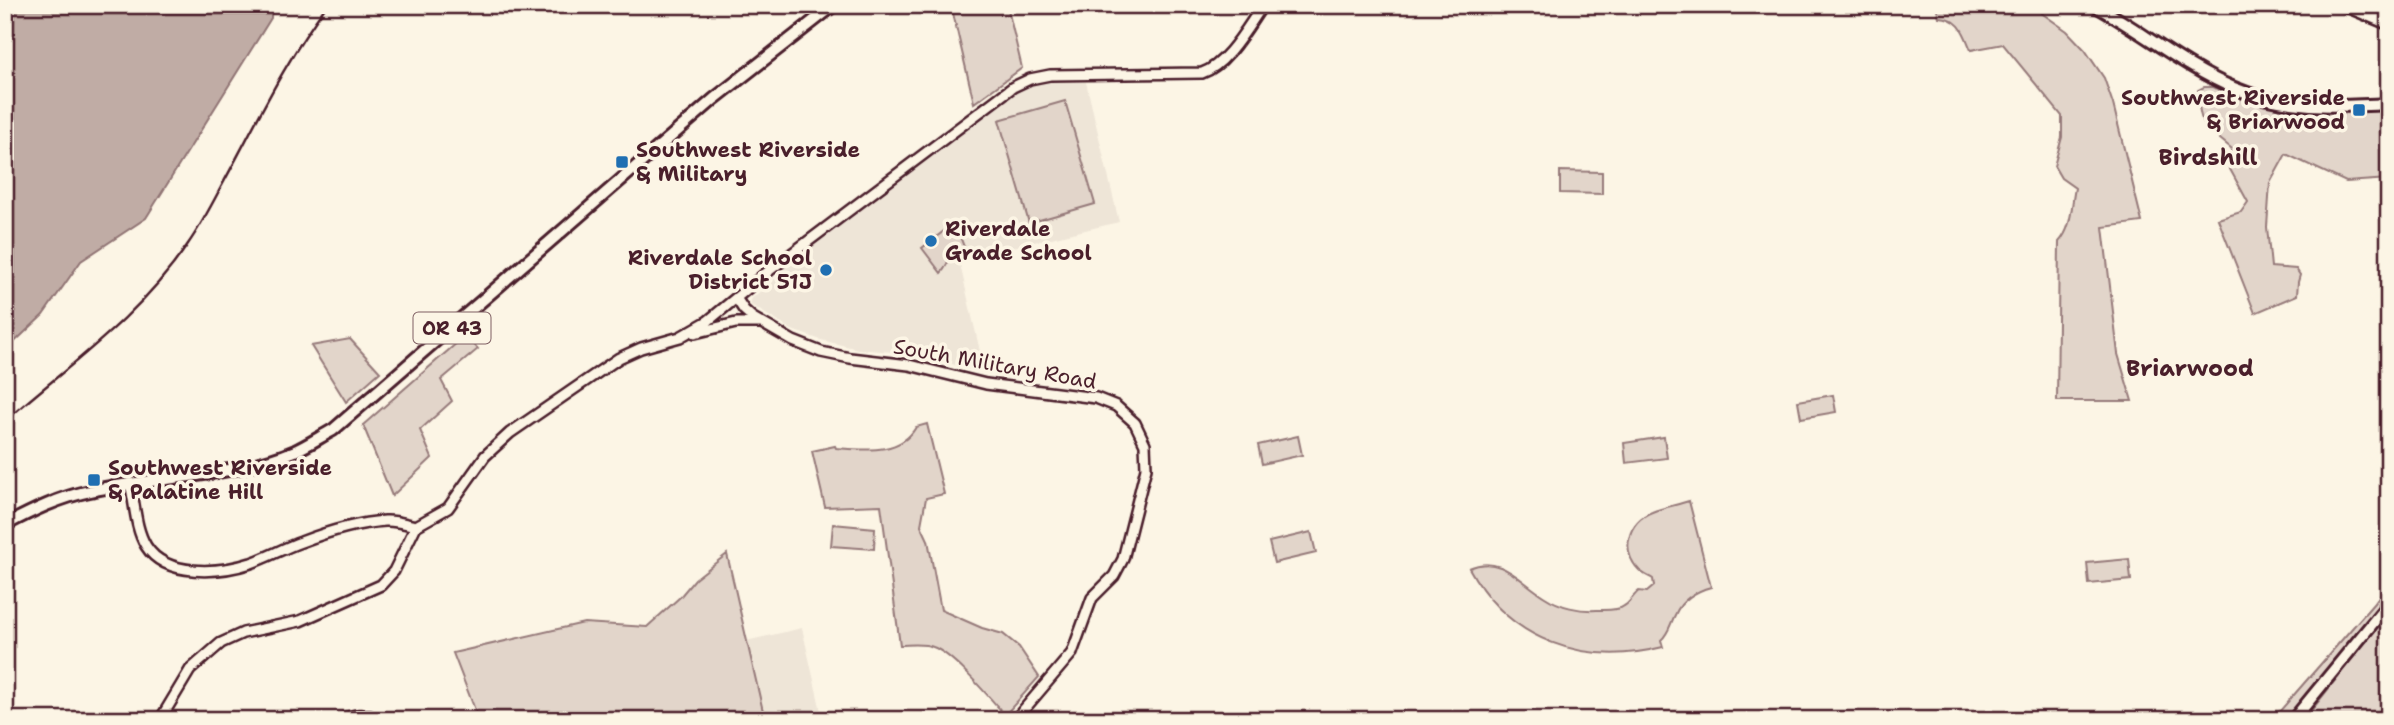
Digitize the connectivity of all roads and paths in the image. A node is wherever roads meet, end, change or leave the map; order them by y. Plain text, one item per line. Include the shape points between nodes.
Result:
1 (834, 5) edge
2 (1263, 5) edge
3 (2094, 5) edge
4 (2389, 104) edge
5 (736, 298) junction
6 (763, 324) junction
7 (680, 337) junction
8 (130, 483) junction
9 (5, 525) edge
10 (416, 526) junction
11 (2389, 603) edge
12 (160, 720) edge
13 (339, 720) edge
14 (377, 720) edge
15 (1015, 720) edge
16 (2293, 720) edge

1 - 8 main road, OR 43 via 705,106 332,430 297,450 254,463
2 - 5 street via 1222,60 1202,73 1051,75 1013,87
3 - 4 main road via 2202,71 2250,93 2311,105
5 - 6 street, South Military Road
5 - 7 street
6 - 7 street, South Military Road via 736,323
6 - 15 street, South Military Road via 809,348 834,355 909,365 986,384 1096,398 1116,406 1135,423 1144,444 1146,468 1123,559 1114,576 1092,598 1072,653
7 - 10 street via 619,358 510,433 485,456 448,508
8 - 9 main road, OR 43 via 53,502
8 - 10 street via 146,545 160,560 186,569 250,564 314,538 379,521
10 - 12 street via 394,571 381,584 300,621 234,636 209,651 185,676
11 - 16 main road
13 - 14 street via 361,714

